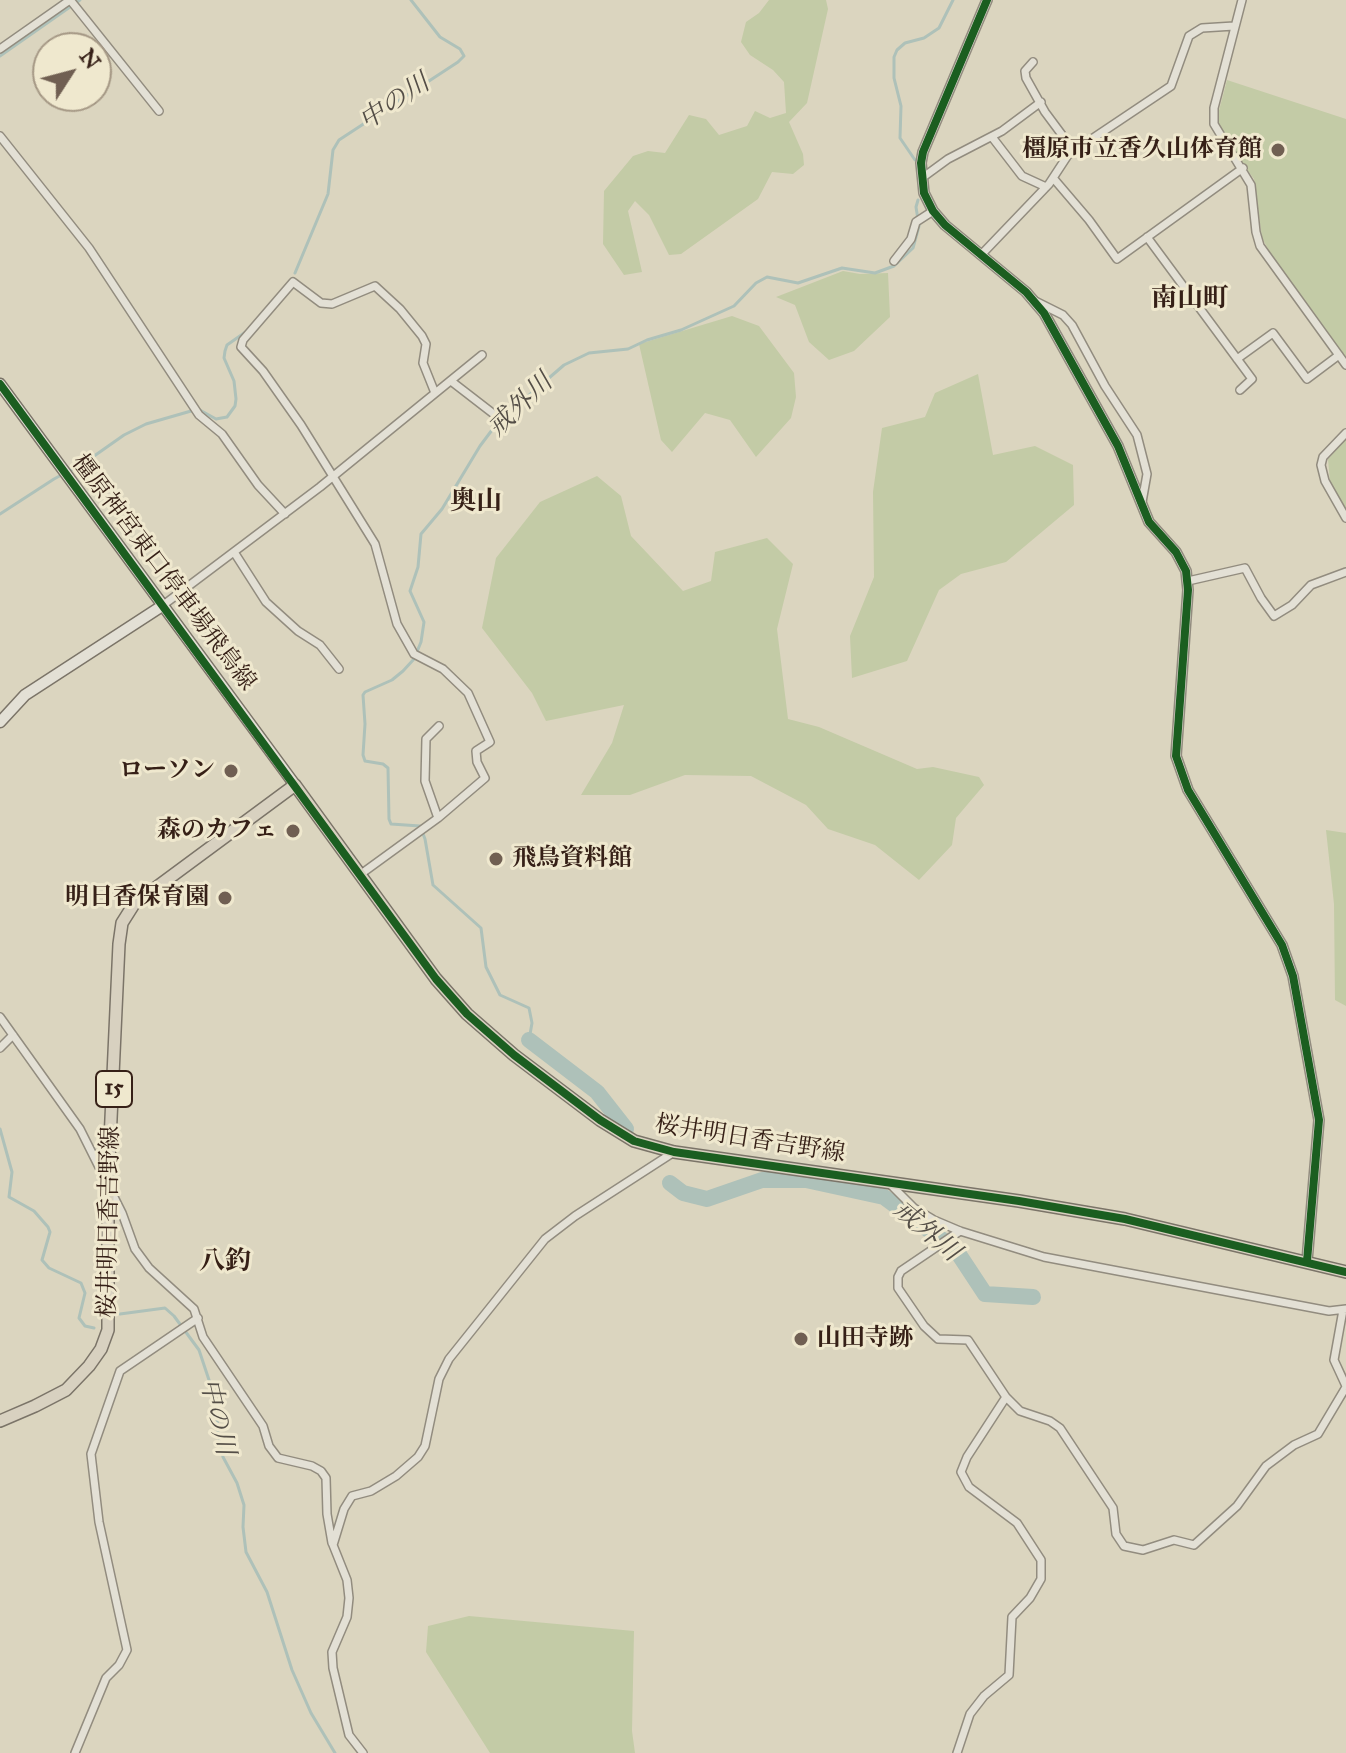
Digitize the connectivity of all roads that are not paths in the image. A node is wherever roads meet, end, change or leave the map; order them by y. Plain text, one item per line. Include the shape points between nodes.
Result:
1 (987, 0) edge
2 (1242, 0) edge
3 (72, 3) edge
4 (1234, 26) junction
5 (0, 49) edge
6 (1033, 62) dead end
7 (1041, 102) junction
8 (159, 111) dead end
9 (0, 136) edge
10 (992, 137) junction
11 (1074, 151) junction
12 (1243, 168) junction
13 (922, 178) junction
14 (1054, 179) junction
15 (1046, 187) junction
16 (933, 211) junction
17 (1147, 237) junction
18 (981, 255) junction
19 (894, 261) dead end
20 (1035, 301) junction
21 (482, 355) dead end
22 (1339, 355) junction
23 (1237, 359) junction
24 (1346, 365) edge
25 (451, 381) junction
26 (0, 384) edge
27 (1240, 390) dead end
28 (435, 393) junction
29 (507, 409) dead end
30 (1346, 433) edge
31 (333, 476) junction
32 (1141, 507) junction
33 (285, 514) junction
34 (1346, 518) edge
35 (234, 552) junction
36 (1346, 572) edge
37 (1188, 581) junction
38 (162, 606) junction
39 (339, 669) dead end
40 (0, 722) edge
41 (439, 726) dead end
42 (295, 785) junction
43 (438, 818) junction
44 (361, 874) junction
45 (0, 1017) edge
46 (13, 1035) junction
47 (0, 1048) edge
48 (674, 1152) junction
49 (888, 1182) junction
50 (108, 1184) junction
51 (960, 1231) junction
52 (1307, 1261) junction
53 (1346, 1272) edge
54 (1345, 1309) edge
55 (198, 1318) junction
56 (1346, 1386) edge
57 (1006, 1397) junction
58 (0, 1421) edge
59 (333, 1545) junction
60 (75, 1753) edge
61 (363, 1753) edge
62 (957, 1753) edge

1 - 13 street via 923,152
2 - 4 street
3 - 5 street
3 - 8 street
4 - 11 street via 1196,30 1167,91
4 - 12 street via 1213,115 1216,131
6 - 7 street via 1025,75
7 - 10 street
7 - 11 street
9 - 33 street via 89,248 199,415 222,434
10 - 13 street
10 - 15 street via 1016,170
11 - 14 street
12 - 17 street
12 - 22 street via 1251,185 1260,246
13 - 16 street
14 - 15 street
14 - 17 street via 1117,259
15 - 18 street
16 - 18 street
16 - 19 street via 919,220
17 - 23 street
18 - 20 street
20 - 32 street via 1118,446
20 - 32 street via 1072,325 1137,435 1147,474
21 - 25 street
22 - 23 street via 1307,379 1273,333
22 - 24 street
23 - 27 street via 1252,379
25 - 28 street
25 - 29 street via 495,415
26 - 38 main road, 橿原神宮東口停車場飛鳥線
28 - 31 street
28 - 31 street via 423,363 422,336 375,286 332,304 321,303 293,282 241,347
30 - 34 street via 1321,465
31 - 33 street
31 - 43 street via 375,544 397,624 416,656 443,669 468,693 490,742 476,751 485,778
32 - 37 street via 1176,552
33 - 35 street
35 - 38 street
35 - 39 street via 266,602 320,645
36 - 37 street via 1311,585 1274,616 1245,568
37 - 52 street via 1176,756 1188,790 1282,945 1293,976 1319,1120
38 - 40 main road, 橿原神宮東口停車場飛鳥線 via 25,695
38 - 42 main road, 橿原神宮東口停車場飛鳥線
41 - 43 street via 426,739 425,781
42 - 44 main road, 桜井明日香吉野線
42 - 50 main road, 桜井明日香吉野線 / 15 via 134,904 122,923
43 - 44 street
44 - 48 main road, 桜井明日香吉野線 via 467,1014 600,1120 634,1141
45 - 46 street
46 - 47 street
46 - 50 street via 80,1129
48 - 49 main road, 桜井明日香吉野線
48 - 59 street via 545,1239 449,1359 418,1457 371,1491 352,1496
49 - 51 street via 914,1208
49 - 52 main road, 桜井明日香吉野線 via 1125,1219
50 - 55 street via 135,1249
50 - 58 main road, 桜井明日香吉野線 / 15 via 108,1330 101,1349 66,1390
51 - 54 street via 1044,1257 1329,1311
51 - 57 street via 901,1271 898,1288 938,1339 968,1340
52 - 53 main road, 桜井明日香吉野線
54 - 56 street via 1334,1360
55 - 59 street via 203,1337 263,1426 278,1458 312,1466 326,1478
55 - 60 street via 120,1371 91,1454 99,1522 127,1650 106,1678
56 - 57 street via 1318,1434 1266,1466 1237,1506 1194,1545 1174,1540 1143,1550 1124,1546 1116,1534 1113,1508 1060,1428 1020,1411
57 - 62 street via 961,1472 969,1487 1017,1523 1041,1560 1041,1579 1012,1617 1009,1675 970,1714
59 - 61 street via 349,1598 332,1652 333,1668 349,1735

